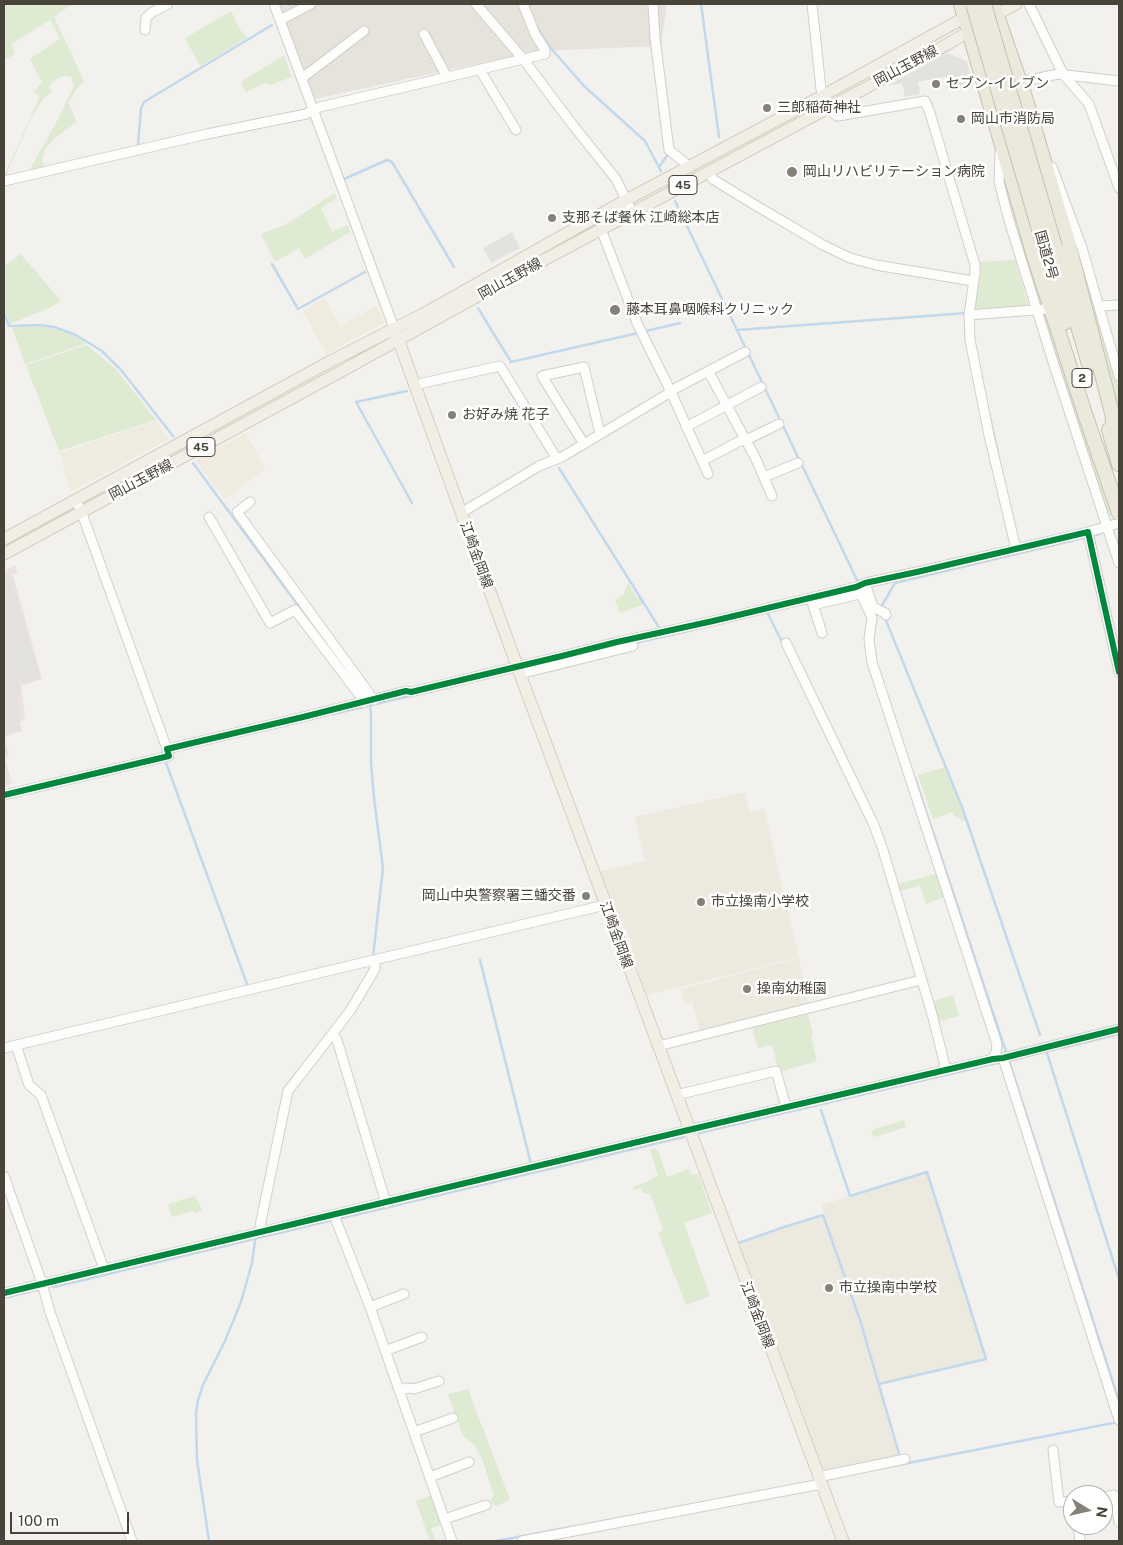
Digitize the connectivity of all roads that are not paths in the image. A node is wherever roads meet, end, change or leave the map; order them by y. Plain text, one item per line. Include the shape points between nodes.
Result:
1 (168, 4) edge
2 (274, 4) edge
3 (311, 4) edge
4 (476, 4) edge
5 (523, 4) edge
6 (654, 4) edge
7 (812, 4) edge
8 (961, 4) edge
9 (973, 4) edge
10 (984, 4) edge
11 (1016, 4) edge
12 (1029, 4) edge
13 (993, 7) edge
14 (280, 20) junction
15 (967, 25) junction
16 (145, 30) dead end
17 (364, 31) dead end
18 (424, 34) dead end
19 (524, 60) junction
20 (480, 70) junction
21 (1063, 74) junction
22 (447, 77) junction
23 (302, 78) junction
24 (1119, 81) edge
25 (1020, 82) junction
26 (824, 95) junction
27 (1025, 97) junction
28 (831, 107) junction
29 (314, 110) junction
30 (998, 127) junction
31 (516, 130) dead end
32 (687, 168) junction
33 (707, 172) junction
34 (4, 181) edge
35 (1119, 188) edge
36 (626, 200) junction
37 (632, 212) junction
38 (1025, 224) junction
39 (600, 229) junction
40 (1050, 248) junction
41 (973, 281) junction
42 (1030, 289) junction
43 (1088, 305) dead end
44 (1099, 305) junction
45 (1119, 305) edge
46 (1042, 310) junction
47 (969, 315) junction
48 (394, 328) junction
49 (398, 340) junction
50 (745, 352) dead end
51 (708, 371) junction
52 (1119, 376) edge
53 (414, 385) junction
54 (761, 387) dead end
55 (671, 392) junction
56 (726, 406) junction
57 (779, 424) dead end
58 (686, 427) junction
59 (600, 434) junction
60 (1112, 438) junction
61 (745, 440) junction
62 (584, 444) junction
63 (557, 459) junction
64 (702, 461) junction
65 (798, 463) dead end
66 (1119, 464) edge
67 (708, 474) dead end
68 (764, 477) junction
69 (772, 496) dead end
70 (76, 500) junction
71 (250, 502) dead end
72 (1119, 506) edge
73 (81, 512) junction
74 (461, 513) junction
75 (209, 517) dead end
76 (1114, 522) edge
77 (1089, 535) junction
78 (4, 539) edge
79 (1016, 549) junction
80 (4, 554) edge
81 (1119, 563) edge
82 (859, 588) junction
83 (812, 602) junction
84 (882, 612) dead end
85 (822, 633) dead end
86 (786, 643) dead end
87 (633, 646) dead end
88 (518, 670) junction
89 (1119, 672) edge
90 (369, 701) junction
91 (166, 754) junction
92 (4, 795) edge
93 (605, 905) junction
94 (373, 960) junction
95 (922, 980) junction
96 (1119, 1029) edge
97 (333, 1034) junction
98 (16, 1045) junction
99 (658, 1046) junction
100 (4, 1048) edge
101 (1002, 1059) junction
102 (946, 1070) junction
103 (676, 1095) junction
104 (786, 1107) junction
105 (688, 1130) junction
106 (4, 1176) edge
107 (386, 1203) junction
108 (336, 1218) junction
109 (257, 1233) junction
110 (104, 1269) junction
111 (42, 1283) junction
112 (4, 1293) edge
113 (404, 1294) dead end
114 (370, 1307) junction
115 (422, 1337) dead end
116 (385, 1350) junction
117 (439, 1381) dead end
118 (399, 1390) junction
119 (1115, 1394) edge
120 (453, 1418) dead end
121 (1119, 1420) edge
122 (414, 1432) junction
123 (1053, 1450) dead end
124 (905, 1459) dead end
125 (469, 1462) dead end
126 (430, 1477) junction
127 (819, 1480) junction
128 (1113, 1495) edge
129 (1063, 1502) edge
130 (486, 1505) dead end
131 (445, 1519) junction
132 (1119, 1522) edge
133 (132, 1541) edge
134 (452, 1541) edge
135 (522, 1541) edge
136 (842, 1541) edge

1 - 16 street via 146,18
2 - 14 street
3 - 14 street
4 - 19 street
5 - 19 street via 545,50 545,54
6 - 32 street via 669,150
7 - 26 street
8 - 15 highway
9 - 40 highway, 国道2号 / 2, bridge
10 - 40 highway, 国道2号 / 2, bridge
11 - 13 main road, 岡山玉野線 / 45
12 - 21 street
13 - 15 main road, 岡山玉野線 / 45
13 - 25 highway
14 - 23 street
15 - 26 main road, 岡山玉野線 / 45
15 - 28 main road, 岡山玉野線 / 45
15 - 30 highway
17 - 23 street
18 - 22 street
19 - 20 street
19 - 36 street via 616,179
20 - 22 street
20 - 31 street
21 - 24 street
21 - 25 street
21 - 35 street via 1089,104
22 - 29 street
23 - 29 street
25 - 27 highway
26 - 28 street
26 - 32 main road, 岡山玉野線 / 45
27 - 44 street via 1082,248
27 - 60 highway via 1068,242 1112,417
28 - 33 main road, 岡山玉野線 / 45
28 - 41 street via 838,116 925,101 974,265
29 - 34 street
29 - 48 street
30 - 38 highway
30 - 42 street via 1000,182
32 - 36 main road, 岡山玉野線 / 45
33 - 37 main road, 岡山玉野線 / 45
33 - 41 street via 714,180 823,246 850,258 876,266
36 - 37 street
36 - 48 main road, 岡山玉野線 / 45
37 - 39 main road, 岡山玉野線 / 45
38 - 42 street via 1020,243
38 - 76 highway via 1086,417
39 - 49 main road, 岡山玉野線 / 45
39 - 55 street via 637,323
40 - 60 highway, 国道2号 / 2
40 - 72 highway, 国道2号 / 2
41 - 47 street
42 - 46 street
43 - 44 street
44 - 45 street
44 - 52 street
46 - 47 street
46 - 76 street
47 - 79 street via 973,357
48 - 49 main road, 江崎金岡線
48 - 70 main road, 岡山玉野線 / 45
49 - 53 main road, 江崎金岡線
49 - 73 main road, 岡山玉野線 / 45
50 - 51 street
51 - 55 street
51 - 56 street
53 - 63 street via 500,366
53 - 74 main road, 江崎金岡線
54 - 56 street
55 - 58 street
55 - 59 street
56 - 58 street
56 - 61 street
57 - 61 street
58 - 64 street
59 - 62 street
59 - 62 street via 584,367 542,376
60 - 66 highway, 国道2号 / 2
61 - 64 street
61 - 68 street
62 - 63 street
63 - 74 street via 539,466
64 - 67 street
65 - 68 street
68 - 69 street
70 - 73 street
70 - 78 main road, 岡山玉野線 / 45
71 - 90 street via 238,512
73 - 80 main road, 岡山玉野線 / 45
73 - 91 street
74 - 88 main road, 江崎金岡線
75 - 90 street via 270,623 295,610 361,697
76 - 77 street
76 - 81 street
77 - 79 street
77 - 89 street
79 - 82 street
82 - 83 street
82 - 84 street via 873,608
82 - 101 street via 872,618 869,639 872,662 997,1044 996,1052
83 - 85 street
83 - 88 street
86 - 95 street via 874,825
87 - 88 street
88 - 90 street
88 - 93 main road, 江崎金岡線
90 - 91 street
91 - 92 street
93 - 94 street
93 - 99 main road, 江崎金岡線
94 - 97 street via 375,970
94 - 98 street
95 - 99 street
95 - 102 street
96 - 101 street
97 - 107 street
97 - 109 street via 288,1091
98 - 100 street
98 - 110 street via 29,1085 41,1095
99 - 103 main road, 江崎金岡線
101 - 102 street
101 - 119 street
102 - 104 street
103 - 104 street via 776,1071
103 - 105 main road, 江崎金岡線
104 - 105 street
105 - 107 street
105 - 127 main road, 江崎金岡線
106 - 111 street
107 - 108 street
108 - 109 street
108 - 114 street
109 - 110 street
110 - 111 street
111 - 112 street
111 - 133 street
113 - 114 street
114 - 116 street
115 - 116 street
116 - 118 street
117 - 118 street
118 - 122 street
119 - 121 street
120 - 122 street
122 - 126 street
123 - 129 street via 1059,1502
124 - 127 street
125 - 126 street
126 - 131 street
127 - 135 street
127 - 136 main road, 江崎金岡線
128 - 132 street
130 - 131 street
131 - 134 street

